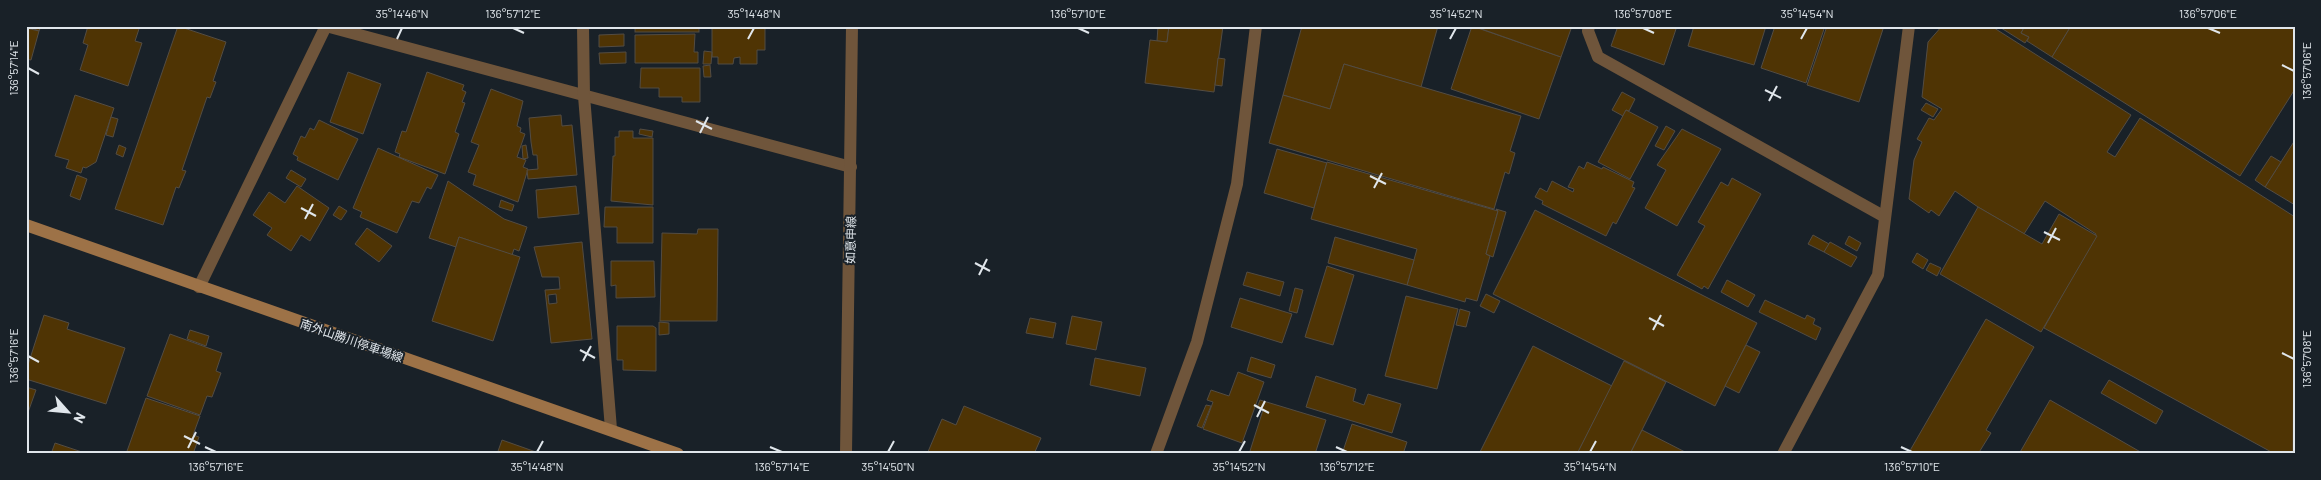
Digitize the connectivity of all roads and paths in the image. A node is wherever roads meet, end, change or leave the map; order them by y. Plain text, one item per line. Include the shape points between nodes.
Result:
1 (326, 26) edge
2 (583, 26) edge
3 (852, 26) edge
4 (1256, 26) edge
5 (1589, 26) edge
6 (1909, 26) edge
7 (584, 96) junction
8 (851, 166) junction
9 (1885, 217) junction
10 (26, 225) edge
11 (199, 287) junction
12 (611, 428) junction
13 (678, 454) edge
14 (846, 454) edge
15 (1156, 454) edge
16 (1783, 454) edge

1 - 7 street
1 - 11 street
2 - 7 street
3 - 8 street, 如意申線
4 - 15 street via 1237,184 1197,342
5 - 9 street via 1598,57
6 - 9 street
7 - 8 street
7 - 12 street
8 - 14 street, 如意申線
9 - 16 street via 1878,275
10 - 11 main road, 南外山勝川停車場線
11 - 12 main road, 南外山勝川停車場線
12 - 13 main road, 南外山勝川停車場線

